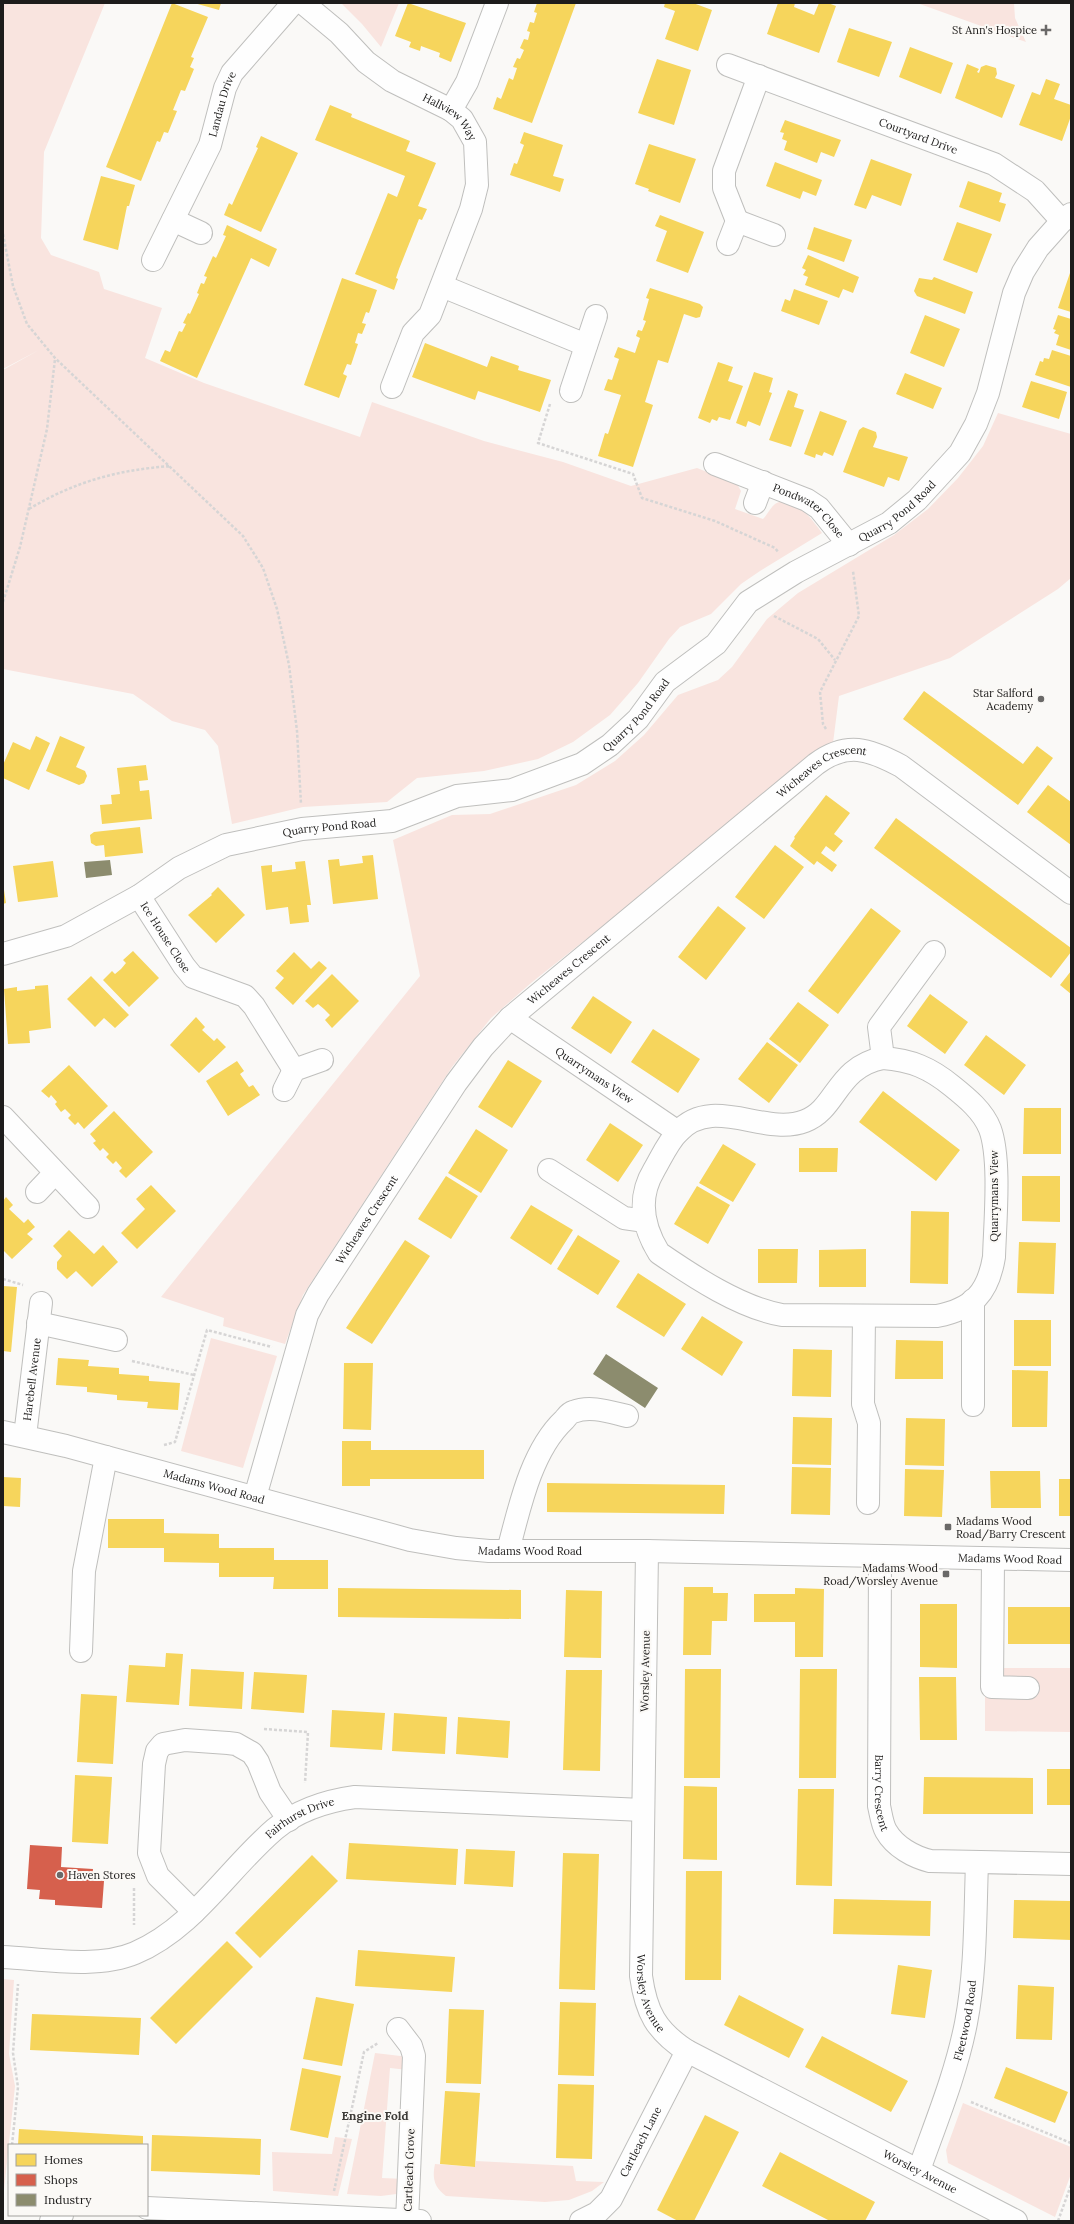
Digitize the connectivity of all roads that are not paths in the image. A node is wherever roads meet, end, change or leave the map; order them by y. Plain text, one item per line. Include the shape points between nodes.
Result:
1 (293, 3) edge
2 (303, 3) edge
3 (497, 4) edge
4 (728, 65) dead end
5 (759, 76) junction
6 (451, 110) junction
7 (1067, 217) edge
8 (173, 220) junction
9 (737, 221) junction
10 (201, 233) dead end
11 (774, 236) dead end
12 (728, 244) dead end
13 (153, 260) dead end
14 (442, 286) junction
15 (596, 316) dead end
16 (586, 345) junction
17 (392, 387) dead end
18 (571, 391) road end
19 (715, 464) dead end
20 (763, 482) junction
21 (756, 503) dead end
22 (849, 545) junction
23 (1071, 893) edge
24 (138, 896) junction
25 (934, 952) dead end
26 (3, 954) edge
27 (510, 1018) junction
28 (883, 1058) junction
29 (322, 1060) dead end
30 (294, 1070) junction
31 (284, 1090) dead end
32 (3, 1117) edge
33 (678, 1132) junction
34 (549, 1170) dead end
35 (55, 1173) junction
36 (37, 1192) dead end
37 (88, 1207) dead end
38 (645, 1221) junction
39 (973, 1300) junction
40 (864, 1316) junction
41 (116, 1340) road end
42 (973, 1405) dead end
43 (627, 1416) dead end
44 (3, 1432) edge
45 (25, 1436) junction
46 (106, 1457) junction
47 (255, 1497) junction
48 (868, 1503) dead end
49 (508, 1551) junction
50 (647, 1552) junction
51 (880, 1557) junction
52 (993, 1559) junction
53 (1071, 1560) edge
54 (81, 1651) dead end
55 (1028, 1688) dead end
56 (643, 1810) junction
57 (296, 1816) junction
58 (977, 1863) junction
59 (1071, 1864) edge
60 (194, 1912) junction
61 (11, 1958) edge
62 (398, 2029) road end
63 (687, 2051) junction
64 (919, 2170) junction
65 (148, 2208) edge
66 (60, 2216) edge
67 (255, 2217) edge
68 (407, 2220) edge
69 (1011, 2220) edge
70 (51, 2221) edge
71 (420, 2221) edge
72 (581, 2221) edge

1 - 8 street, Landau Drive via 232,73 225,88 210,145
2 - 6 street, Hallview Way via 339,33 366,62 392,82
3 - 6 street via 467,82
4 - 5 street, Courtyard Drive
5 - 7 street, Courtyard Drive via 994,164 1034,190
5 - 9 street via 724,171 724,188
6 - 14 street, Hallview Way via 462,119 475,142 477,185 471,209
7 - 22 street, Quarry Pond Road via 1038,248 1023,272 1014,293 988,393 976,424 960,453 900,514
8 - 10 street
8 - 13 street, Landau Drive
9 - 11 street
9 - 12 street
14 - 16 street
14 - 17 street, Hallview Way via 430,315 413,333
15 - 16 street
16 - 18 street
19 - 20 street, Pondwater Close
20 - 21 street, Pondwater Close
20 - 22 street, Pondwater Close via 807,500 819,508
22 - 24 street, Quarry Pond Road via 796,572 748,602 712,648 665,682 638,719 610,745 582,764 512,790 457,796 392,821 302,829 226,845 179,868
23 - 27 street, Wicheaves Crescent via 901,766 869,752 838,750 816,764
24 - 26 street, Quarry Pond Road via 66,936
24 - 30 street, Ice House Close via 193,977 245,996
25 - 28 street via 879,1027
27 - 33 street, Quarrymans View
27 - 47 street, Wicheaves Crescent via 483,1047 456,1083 318,1294 307,1315 295,1353
28 - 33 street, Quarrymans View via 871,1060 857,1067 844,1079 821,1110 807,1121 790,1126 773,1125 718,1115 696,1119
28 - 39 street, Quarrymans View via 905,1060 941,1077 969,1099 990,1128 995,1169 994,1257 985,1289
29 - 30 street
30 - 31 street
32 - 35 street
33 - 38 street, Quarrymans View via 648,1180 644,1193
34 - 38 street via 624,1218
35 - 36 street
35 - 37 street
38 - 40 street, Quarrymans View via 659,1253 747,1306 782,1315
39 - 40 street, Quarrymans View via 952,1313 937,1316
39 - 42 street
40 - 48 street via 863,1404 869,1423
41 - 45 street, Harebell Avenue via 40,1313
43 - 49 street via 595,1409 572,1412 555,1428 534,1466 519,1508
44 - 45 street, Madams Wood Road
45 - 46 street, Madams Wood Road
46 - 47 street, Madams Wood Road
46 - 54 street via 84,1571
47 - 49 street, Madams Wood Road via 410,1540 456,1548
49 - 50 street, Madams Wood Road
50 - 51 street, Madams Wood Road
50 - 56 street, Worsley Avenue
51 - 52 street, Madams Wood Road
51 - 58 street, Barry Crescent via 879,1806 886,1832 915,1857 930,1861
52 - 53 street, Madams Wood Road
52 - 55 street via 992,1688
56 - 57 street, Fairhurst Drive via 355,1797 331,1801
56 - 63 street, Worsley Avenue via 641,1976 644,1995 650,2014 662,2032
57 - 60 street, Fairhurst Drive via 275,1829
57 - 60 street via 270,1792 258,1762 252,1753 243,1748 228,1743 185,1740 163,1744 157,1751 153,1768 149,1853 158,1876
58 - 59 street, Barry Crescent
58 - 64 street, Fleetwood Road via 972,1988 966,2024
60 - 61 street, Fairhurst Drive via 158,1941 134,1953 113,1959 93,1961
62 - 68 street, Cartleach Grove via 411,2046 414,2056
63 - 64 street, Worsley Avenue
63 - 72 street, Cartleach Lane via 611,2199 597,2213
64 - 69 street, Worsley Avenue
65 - 67 street
66 - 70 street
67 - 68 street
68 - 71 street

